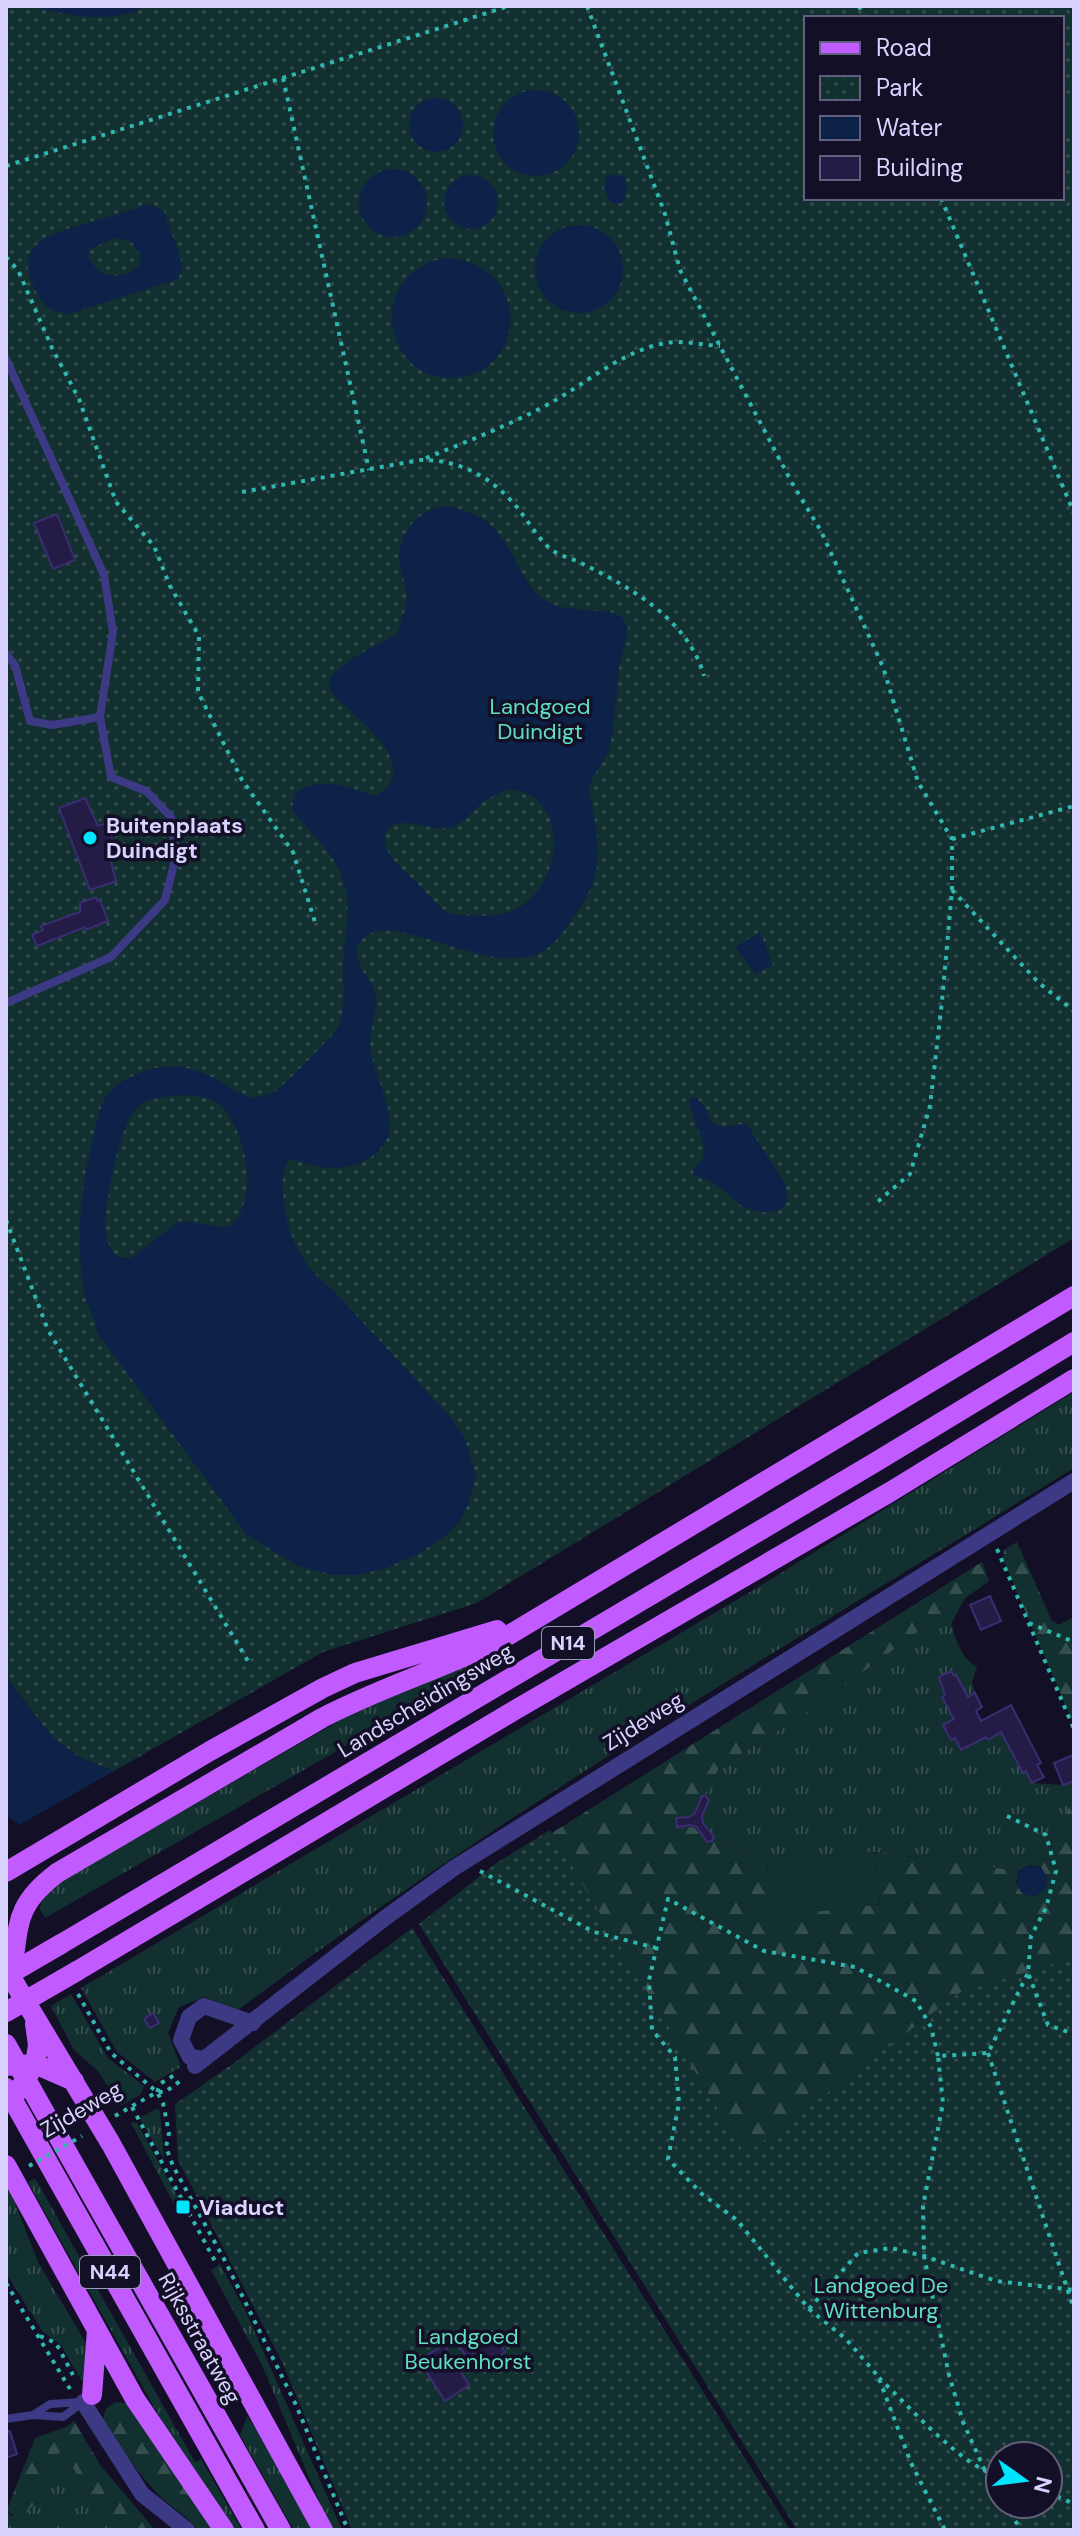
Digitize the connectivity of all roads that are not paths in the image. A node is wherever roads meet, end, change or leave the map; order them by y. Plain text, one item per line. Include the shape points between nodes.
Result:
1 (7, 362) edge
2 (6, 654) edge
3 (100, 717) junction
4 (6, 1003) edge
5 (1074, 1296) edge
6 (1074, 1342) edge
7 (1074, 1379) edge
8 (1074, 1481) edge
9 (556, 1606) junction
10 (6, 1872) edge
11 (8, 1974) edge
12 (32, 2011) junction
13 (6, 2012) edge
14 (253, 2023) junction
15 (6, 2044) edge
16 (38, 2063) junction
17 (6, 2066) edge
18 (74, 2081) junction
19 (7, 2094) edge
20 (6, 2165) edge
21 (97, 2326) junction
22 (88, 2398) junction
23 (135, 2399) junction
24 (33, 2415) junction
25 (6, 2419) edge
26 (187, 2530) edge
27 (224, 2530) edge
28 (255, 2530) edge
29 (281, 2530) edge
30 (323, 2530) edge

1 - 3 lane via 104,575 113,632
2 - 3 lane via 15,665 30,721 52,725
3 - 4 lane via 111,777 146,791 171,817 176,856 165,900 111,957
5 - 9 main road, N14
6 - 11 main road, Landscheidingsweg / N14, bridge
7 - 13 main road, N14, bridge
8 - 14 street, Zijdeweg via 464,1862
9 - 10 main road, N14 via 323,1688
9 - 11 main road, N14 via 469,1656 322,1718 57,1873 37,1888 22,1911
11 - 12 main road, N44
12 - 16 main road
12 - 18 main road, N44
14 - 14 street, Zijdeweg via 199,2063 181,2040 189,2017 204,2006
15 - 29 main road, Rijksstraatweg / N44
16 - 17 main road, bridge
16 - 18 main road
16 - 19 main road, bridge via 19,2090
18 - 30 main road, N44
19 - 28 main road, Rijksstraatweg / N44
20 - 21 main road, N44
21 - 22 main road
21 - 23 main road, N44
22 - 23 main road via 115,2394
22 - 24 lane via 50,2404
22 - 24 lane via 63,2417
22 - 26 street via 142,2494
23 - 27 main road, N44
24 - 25 lane

